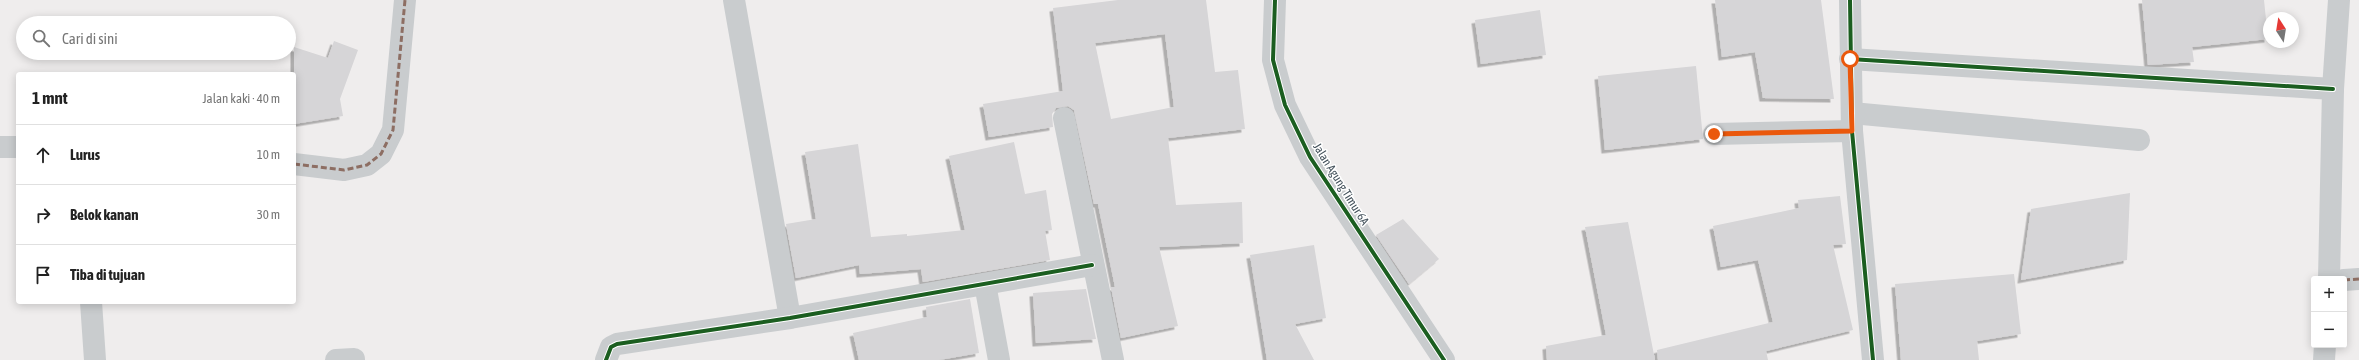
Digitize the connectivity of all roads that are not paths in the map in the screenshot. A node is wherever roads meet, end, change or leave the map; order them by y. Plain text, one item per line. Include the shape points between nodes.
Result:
1 (405, 0) edge
2 (734, 0) edge
3 (1275, 0) edge
4 (1850, 0) edge
5 (2339, 0) edge
6 (1850, 59) junction
7 (2332, 89) junction
8 (1064, 118) dead end
9 (1852, 122) junction
10 (1714, 134) dead end
11 (2139, 140) dead end
12 (0, 147) edge
13 (16, 147) edge
14 (296, 164) edge
15 (1092, 265) junction
16 (2329, 276) edge
17 (2359, 279) edge
18 (2347, 280) edge
19 (985, 284) junction
20 (91, 304) edge
21 (790, 318) junction
22 (2325, 348) edge
23 (95, 360) edge
24 (606, 360) edge
25 (999, 360) edge
26 (1113, 360) edge
27 (1444, 360) edge
28 (1873, 360) edge
29 (2324, 360) edge

1 - 14 street via 393,130 381,154 367,165 344,170
2 - 21 street
3 - 27 street, Jalan Agung Timur 6A via 1273,60 1285,105 1310,157
4 - 6 street
5 - 7 street
6 - 7 street
6 - 9 street
7 - 16 street
8 - 15 street
9 - 10 street
9 - 11 street
9 - 28 street
12 - 13 street
15 - 19 street
15 - 26 street
17 - 18 street
19 - 21 street
19 - 25 street
20 - 23 street
21 - 24 street via 617,344 611,347
22 - 29 street

